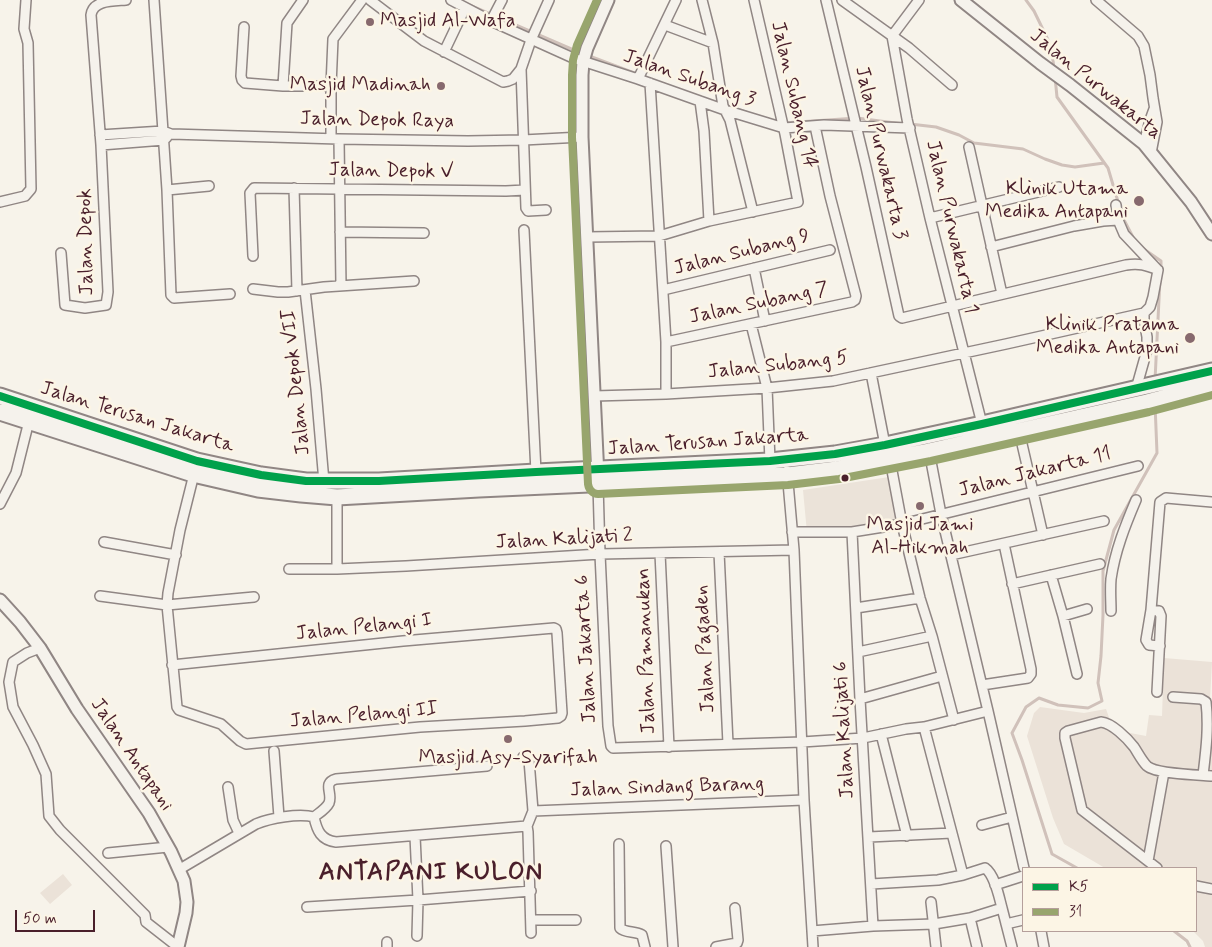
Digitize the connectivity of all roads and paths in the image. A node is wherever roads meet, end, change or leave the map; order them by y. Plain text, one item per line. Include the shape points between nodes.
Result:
1 (26, 0) edge
2 (126, 0) edge
3 (154, 0) edge
4 (303, 0) edge
5 (362, 0) edge
6 (370, 0) edge
7 (451, 0) edge
8 (549, 0) edge
9 (608, 0) edge
10 (676, 0) edge
11 (702, 0) edge
12 (754, 0) edge
13 (826, 0) edge
14 (842, 0) edge
15 (919, 0) edge
16 (961, 0) edge
17 (1096, 0) edge
18 (465, 8) junction
19 (496, 11) edge
20 (665, 25) junction
21 (244, 26) dead end
22 (533, 35) junction
23 (892, 36) junction
24 (712, 43) junction
25 (444, 52) junction
26 (585, 56) junction
27 (521, 69) junction
28 (640, 77) junction
29 (650, 83) junction
30 (952, 85) dead end
31 (283, 86) junction
32 (331, 86) junction
33 (700, 101) junction
34 (723, 105) junction
35 (1154, 109) junction
36 (854, 121) junction
37 (782, 124) junction
38 (909, 124) junction
39 (815, 126) junction
40 (100, 135) junction
41 (166, 135) junction
42 (582, 137) junction
43 (335, 139) junction
44 (523, 140) junction
45 (1144, 144) junction
46 (101, 145) junction
47 (969, 146) dead end
48 (1151, 153) junction
49 (209, 186) dead end
50 (1059, 187) dead end
51 (294, 188) junction
52 (339, 189) junction
53 (168, 190) junction
54 (525, 190) junction
55 (0, 202) edge
56 (983, 205) junction
57 (1116, 206) dead end
58 (546, 210) dead end
59 (753, 212) junction
60 (930, 218) junction
61 (1118, 220) junction
62 (709, 221) junction
63 (524, 230) dead end
64 (340, 232) junction
65 (424, 232) dead end
66 (1212, 234) edge
67 (659, 236) junction
68 (587, 237) junction
69 (991, 247) junction
70 (830, 250) dead end
71 (61, 253) dead end
72 (253, 256) dead end
73 (754, 268) junction
74 (1158, 270) junction
75 (414, 281) dead end
76 (341, 286) junction
77 (253, 289) dead end
78 (301, 290) junction
79 (663, 290) junction
80 (230, 294) dead end
81 (1002, 294) junction
82 (952, 307) junction
83 (1144, 312) junction
84 (765, 321) junction
85 (751, 324) junction
86 (666, 342) junction
87 (964, 353) junction
88 (1212, 371) edge
89 (872, 373) junction
90 (1212, 385) edge
91 (767, 388) junction
92 (1171, 388) junction
93 (1143, 392) junction
94 (666, 394) junction
95 (0, 396) edge
96 (594, 396) junction
97 (0, 412) edge
98 (29, 421) junction
99 (982, 424) junction
100 (1019, 431) junction
101 (929, 451) junction
102 (887, 452) junction
103 (781, 466) junction
104 (1138, 466) dead end
105 (195, 468) junction
106 (536, 472) junction
107 (324, 477) junction
108 (598, 477) junction
109 (1033, 492) junction
110 (337, 497) junction
111 (1136, 500) dead end
112 (1, 501) edge
113 (1212, 502) edge
114 (941, 514) junction
115 (1104, 521) dead end
116 (902, 524) junction
117 (792, 532) junction
118 (852, 532) junction
119 (1042, 535) junction
120 (104, 542) dead end
121 (1004, 544) junction
122 (794, 550) junction
123 (719, 552) junction
124 (660, 553) junction
125 (600, 554) junction
126 (176, 555) junction
127 (951, 555) junction
128 (1100, 564) dead end
129 (289, 569) dead end
130 (337, 569) junction
131 (1051, 575) junction
132 (1012, 584) junction
133 (100, 596) dead end
134 (254, 597) dead end
135 (920, 598) junction
136 (0, 600) edge
137 (167, 605) junction
138 (856, 608) junction
139 (1087, 610) dead end
140 (1151, 610) junction
141 (1111, 611) dead end
142 (1064, 616) junction
143 (932, 636) junction
144 (1160, 646) junction
145 (40, 648) junction
146 (858, 652) junction
147 (172, 665) junction
148 (1076, 674) dead end
149 (942, 676) junction
150 (982, 685) junction
151 (1157, 692) dead end
152 (1174, 697) dead end
153 (860, 698) junction
154 (988, 711) junction
155 (562, 713) joint
156 (954, 720) junction
157 (924, 727) junction
158 (882, 734) junction
159 (863, 738) junction
160 (802, 742) junction
161 (728, 744) junction
162 (668, 747) junction
163 (274, 751) dead end
164 (523, 757) dead end
165 (487, 766) dead end
166 (1164, 772) junction
167 (1207, 776) edge
168 (228, 787) dead end
169 (804, 800) junction
170 (533, 811) junction
171 (279, 817) junction
172 (314, 817) junction
173 (1012, 817) junction
174 (982, 824) dead end
175 (527, 826) junction
176 (952, 833) junction
177 (239, 834) junction
178 (414, 836) junction
179 (907, 836) junction
180 (869, 837) junction
181 (619, 844) dead end
182 (666, 846) dead end
183 (168, 847) junction
184 (108, 854) dead end
185 (1148, 861) junction
186 (1024, 867) edge
187 (1156, 867) edge
188 (180, 869) junction
189 (963, 875) junction
190 (1022, 876) edge
191 (871, 884) junction
192 (995, 885) junction
193 (1197, 886) edge
194 (1212, 889) edge
195 (530, 891) junction
196 (418, 900) junction
197 (931, 902) dead end
198 (307, 907) dead end
199 (735, 908) dead end
200 (1002, 908) junction
201 (970, 918) junction
202 (532, 920) junction
203 (576, 920) dead end
204 (1022, 920) edge
205 (934, 924) junction
206 (1006, 924) junction
207 (873, 926) junction
208 (812, 931) junction
209 (1041, 932) edge
210 (531, 933) dead end
211 (417, 936) dead end
212 (178, 947) edge
213 (645, 947) edge
214 (673, 947) edge
215 (716, 947) edge
216 (813, 947) edge
217 (936, 947) edge
218 (977, 947) edge
219 (1012, 947) edge
220 (1044, 947) edge

1 - 55 street via 24,29 28,43 31,184 25,196
2 - 40 street, Jalan Depok via 98,3 91,15
3 - 41 street
4 - 31 street via 287,23
5 - 32 street via 333,39
6 - 25 street
7 - 18 street, Jalan Subang 3
8 - 22 street
9 - 26 street
10 - 20 street
11 - 24 street
12 - 37 street, Jalan Subang 14
13 - 36 street, Jalan Purwakarta 3
14 - 23 street
15 - 23 street
16 - 45 street, Jalan Purwakarta
17 - 35 street via 1138,36 1144,46
18 - 19 street, Jalan Subang 3
18 - 25 street
19 - 22 street, Jalan Subang 3
20 - 24 street
20 - 28 street
21 - 31 street via 243,82
22 - 26 street, Jalan Subang 3
22 - 27 street
23 - 30 street
23 - 38 street, Jalan Purwakarta 1
24 - 34 street
25 - 27 street via 503,82 513,79
26 - 28 street, Jalan Subang 3
26 - 42 street
27 - 44 street
28 - 29 street, Jalan Subang 3
29 - 33 street, Jalan Subang 3
29 - 67 street
31 - 32 street
32 - 43 street
33 - 34 street, Jalan Subang 3
33 - 62 street
34 - 37 street, Jalan Subang 3
34 - 59 street via 730,120
35 - 45 street
35 - 48 street via 1157,122
36 - 38 street
36 - 39 street
36 - 82 street, Jalan Purwakarta 3 via 898,315 902,318
37 - 39 street
37 - 59 street, Jalan Subang 14 via 798,202
38 - 60 street, Jalan Purwakarta 1
39 - 84 street, Jalan Subang 7 via 855,300
40 - 41 street
40 - 46 street, Jalan Depok
41 - 43 street, Jalan Depok Raya
41 - 46 street
41 - 53 street
42 - 44 street, Jalan Depok Raya
42 - 68 street
43 - 44 street, Jalan Depok Raya
43 - 52 street
44 - 54 street
45 - 48 street, Jalan Purwakarta
46 - 71 street, Jalan Depok via 106,304 84,308 65,305
47 - 56 street
48 - 66 street, Jalan Purwakarta
49 - 53 street
50 - 56 street
51 - 52 street, Jalan Depok V
51 - 72 street, Jalan Depok V via 257,187 250,193
51 - 78 street, Jalan Depok VII
52 - 54 street, Jalan Depok V
52 - 64 street
53 - 80 street via 172,296
54 - 58 street via 528,211
56 - 60 street
56 - 69 street
57 - 61 street
59 - 62 street
60 - 82 street, Jalan Purwakarta 1
61 - 69 street via 1074,226
61 - 74 street via 1124,234
62 - 67 street
63 - 106 street
64 - 65 street
64 - 76 street
67 - 68 street
67 - 79 street
68 - 96 street
69 - 81 street
70 - 73 street, Jalan Subang 9
73 - 79 street, Jalan Subang 9
73 - 84 street
74 - 81 street via 1136,264 1126,265
74 - 83 street via 1150,307
75 - 76 street
76 - 78 street
77 - 78 street
78 - 107 street, Jalan Depok VII via 316,389
79 - 86 street
81 - 82 street
82 - 87 street, Jalan Purwakarta 1
83 - 87 street, Jalan Subang 5
83 - 93 street via 1147,350 1142,370
84 - 85 street, Jalan Subang 7
85 - 86 street, Jalan Subang 7
85 - 91 street
86 - 94 street
87 - 89 street, Jalan Subang 5
87 - 99 street, Jalan Purwakarta 1
88 - 92 main road, Jalan Terusan Jakarta
89 - 91 street, Jalan Subang 5 via 834,381
89 - 102 street
90 - 92 main road, Jalan Terusan Jakarta
91 - 94 street, Jalan Subang 5
91 - 103 street
92 - 93 main road, Jalan Terusan Jakarta
93 - 99 main road, Jalan Terusan Jakarta
93 - 100 main road, Jalan Terusan Jakarta
94 - 96 street, Jalan Subang 5
95 - 105 main road, Jalan Terusan Jakarta
96 - 108 street
97 - 98 main road, Jalan Terusan Jakarta
98 - 105 main road, Jalan Terusan Jakarta
98 - 112 street via 16,473
99 - 102 main road, Jalan Terusan Jakarta
100 - 101 main road, Jalan Terusan Jakarta
100 - 109 street
101 - 102 main road, Jalan Terusan Jakarta
101 - 114 street
102 - 103 main road, Jalan Terusan Jakarta via 835,454
102 - 116 street
103 - 108 main road, Jalan Terusan Jakarta
103 - 108 main road, Jalan Terusan Jakarta
103 - 117 street
104 - 109 street, Jalan Jakarta 11
105 - 107 main road, Jalan Terusan Jakarta via 306,481
105 - 110 main road, Jalan Terusan Jakarta via 258,489
105 - 126 street
106 - 107 main road, Jalan Terusan Jakarta via 379,481
106 - 108 main road, Jalan Terusan Jakarta
108 - 110 main road, Jalan Terusan Jakarta
108 - 125 street, Jalan Jakarta 6
109 - 114 street, Jalan Jakarta 11
109 - 119 street
110 - 130 street
111 - 141 street via 1122,532 1114,566
113 - 140 street via 1166,498 1160,502
114 - 116 street, Jalan Jakarta 11
114 - 127 street
115 - 119 street
116 - 118 street, Jalan Jakarta 11
116 - 135 street
117 - 118 street, Jalan Jakarta 11
117 - 122 street
118 - 138 street, Jalan Kalijati 6
119 - 121 street
120 - 126 street
121 - 127 street
121 - 132 street
122 - 123 street, Jalan Kalijati 2
122 - 160 street
123 - 124 street, Jalan Kalijati 2
123 - 161 street, Jalan Pagaden
124 - 125 street, Jalan Kalijati 2
124 - 162 street, Jalan Pamanukan
125 - 130 street, Jalan Kalijati 2
125 - 162 street, Jalan Jakarta 6 via 611,746 617,749
126 - 137 street
127 - 150 street
128 - 131 street
129 - 130 street, Jalan Kalijati 2
131 - 132 street
131 - 142 street
132 - 150 street via 1031,674 1028,678
133 - 137 street
134 - 137 street
135 - 138 street
135 - 143 street
136 - 145 street, Jalan Antapani
137 - 147 street
138 - 146 street, Jalan Kalijati 6
139 - 142 street
140 - 144 street via 1161,614
140 - 144 street via 1147,642 1151,646
142 - 148 street
143 - 146 street
143 - 149 street
144 - 151 street
145 - 183 street, Jalan Antapani
145 - 212 street via 13,662 9,682 13,707 46,774 49,816 145,915 146,922
146 - 153 street, Jalan Kalijati 6
147 - 155 street, Jalan Pelangi II via 179,710 221,724 246,744 558,718
147 - 155 street, Jalan Pelangi I via 552,628 557,633
149 - 153 street
149 - 156 street
150 - 154 street
152 - 167 street via 1201,698 1206,702
153 - 159 street, Jalan Kalijati 6
154 - 156 street
154 - 173 street
156 - 157 street
157 - 158 street
157 - 176 street
158 - 159 street
158 - 179 street
159 - 160 street
159 - 180 street, Jalan Kalijati 6
160 - 161 street
160 - 169 street
161 - 162 street
163 - 171 street
164 - 170 street via 529,760
165 - 172 street via 331,780 330,800
166 - 167 street
166 - 185 street
166 - 185 street via 1149,768 1132,745 1104,722 1066,733 1080,807
168 - 177 street via 233,820
169 - 170 street, Jalan Sindang Barang
169 - 208 street
170 - 175 street
171 - 172 street
171 - 177 street via 263,821
172 - 178 street via 321,834 336,842
173 - 174 street
173 - 186 street
175 - 178 street
175 - 195 street
176 - 179 street
176 - 189 street
177 - 188 street
178 - 196 street
179 - 180 street
180 - 191 street, Jalan Kalijati 6
181 - 213 street via 620,928 642,935
182 - 214 street
183 - 184 street
183 - 188 street, Jalan Antapani
185 - 187 street
188 - 212 street, Jalan Antapani via 187,908
189 - 191 street via 938,880
189 - 192 street via 984,868 989,870
190 - 192 street
191 - 207 street, Jalan Kalijati 6
192 - 200 street
193 - 194 street
195 - 196 street
195 - 202 street
196 - 198 street
196 - 211 street
197 - 205 street
199 - 215 street via 737,943
200 - 201 street
200 - 206 street
201 - 205 street
201 - 218 street
202 - 203 street
202 - 210 street
204 - 206 street
205 - 207 street
205 - 217 street
206 - 219 street
207 - 208 street
208 - 216 street
209 - 220 street

